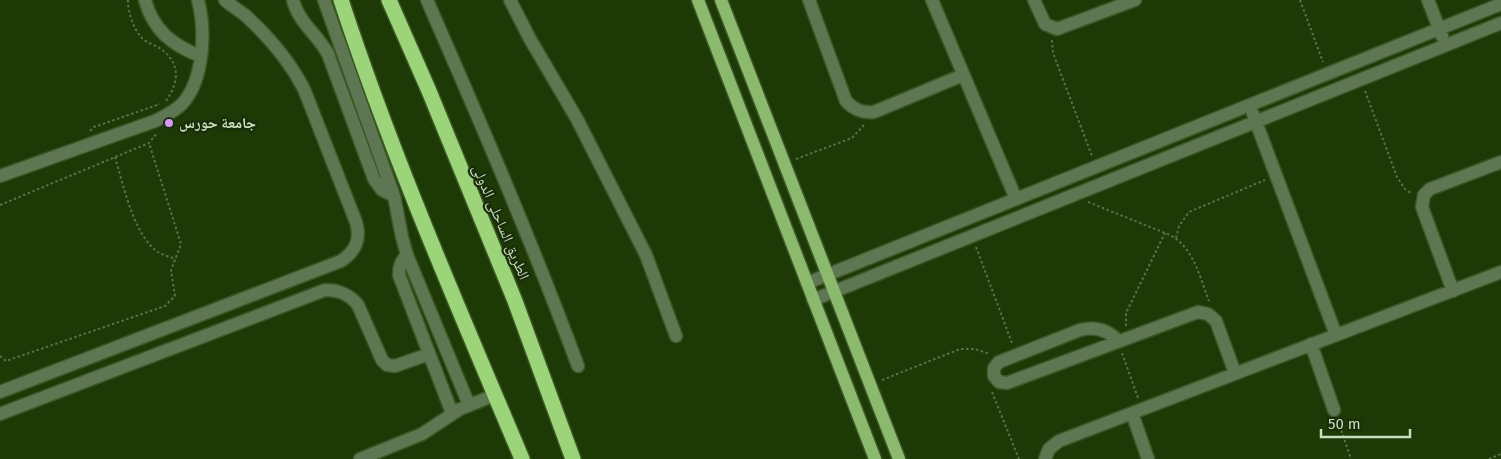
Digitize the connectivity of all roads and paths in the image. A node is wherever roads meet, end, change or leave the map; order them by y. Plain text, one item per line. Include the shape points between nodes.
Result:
1 (128, 0) edge
2 (145, 0) edge
3 (198, 0) edge
4 (225, 0) edge
5 (284, 0) edge
6 (292, 0) edge
7 (324, 0) edge
8 (341, 0) edge
9 (389, 0) edge
10 (427, 0) edge
11 (510, 0) edge
12 (698, 0) edge
13 (721, 0) edge
14 (809, 0) edge
15 (932, 0) edge
16 (1034, 0) edge
17 (1135, 0) edge
18 (1300, 0) edge
19 (1428, 0) edge
20 (1501, 4) edge
21 (303, 22) junction
22 (1501, 23) edge
23 (1439, 29) junction
24 (1057, 30) junction
25 (1445, 45) junction
26 (200, 56) junction
27 (1327, 74) junction
28 (963, 75) junction
29 (1361, 79) junction
30 (1250, 105) junction
31 (868, 113) junction
32 (155, 121) junction
33 (1256, 122) junction
34 (93, 143) junction
35 (149, 143) junction
36 (115, 157) junction
37 (1501, 162) edge
38 (784, 164) junction
39 (1096, 166) junction
40 (1276, 175) junction
41 (0, 176) edge
42 (394, 196) junction
43 (1072, 196) junction
44 (1016, 199) junction
45 (1422, 199) junction
46 (0, 204) edge
47 (1165, 233) junction
48 (972, 236) junction
49 (1176, 238) junction
50 (407, 254) junction
51 (176, 259) junction
52 (1501, 272) edge
53 (827, 275) junction
54 (807, 283) junction
55 (1453, 291) junction
56 (833, 292) junction
57 (813, 300) junction
58 (1219, 325) junction
59 (1336, 335) junction
60 (676, 336) dead end
61 (1124, 339) junction
62 (1311, 344) junction
63 (429, 354) junction
64 (1017, 355) junction
65 (0, 356) edge
66 (1000, 362) junction
67 (578, 366) dead end
68 (1235, 372) junction
69 (994, 376) junction
70 (870, 385) junction
71 (0, 392) edge
72 (495, 396) junction
73 (469, 405) junction
74 (1334, 410) joint
75 (1137, 411) junction
76 (452, 413) junction
77 (0, 414) edge
78 (1501, 454) edge
79 (360, 459) edge
80 (522, 459) edge
81 (573, 459) edge
82 (876, 459) edge
83 (899, 459) edge
84 (1019, 459) edge
85 (1045, 459) edge
86 (1148, 459) edge
87 (1351, 459) edge
88 (1489, 459) edge

1 - 34 path via 133,23 142,38 173,59 174,90 165,102 94,127 90,130
2 - 26 street via 147,10 162,34
3 - 26 street via 202,20
4 - 71 street via 245,16 297,74 359,230 355,249 341,260
5 - 21 street via 294,17
6 - 21 street
7 - 42 street
8 - 72 highway via 414,202
9 - 81 highway, الطريق الساحلى الدولى via 515,301
10 - 67 street via 495,155
11 - 60 street via 577,119 646,255
12 - 54 main road
13 - 38 main road
14 - 31 street via 846,101 856,110
15 - 28 street
16 - 24 street via 1045,24
17 - 24 street
18 - 27 path
19 - 23 street
20 - 23 street
21 - 42 street via 325,47 374,180 382,190
22 - 25 street
23 - 25 street
23 - 27 street
24 - 39 path via 1051,48
25 - 29 street
26 - 32 street via 197,78 190,92 175,109
27 - 30 street
28 - 31 street
28 - 44 street
29 - 33 street
29 - 45 path via 1397,177 1405,188
30 - 33 street
30 - 39 street
31 - 38 path via 862,129 852,138
32 - 34 street
32 - 35 path via 158,135
33 - 40 street
33 - 43 street
34 - 41 street
35 - 36 path
35 - 51 path via 181,244
36 - 46 path
36 - 51 path via 134,219 150,246 160,254
37 - 45 street via 1430,189
38 - 53 main road
39 - 44 street
40 - 49 path via 1190,212 1179,226
40 - 59 street
42 - 50 street
43 - 47 path
43 - 48 street
44 - 53 street
45 - 55 street via 1422,207
47 - 49 path
47 - 61 path via 1126,313
48 - 56 street
48 - 64 path
49 - 58 path via 1190,253
50 - 63 street via 399,267 399,275
50 - 73 street
51 - 65 path via 171,270 175,296 165,306 6,361
52 - 55 street
53 - 54 street
53 - 56 main road
54 - 57 main road
55 - 59 street
56 - 57 street
56 - 70 main road
57 - 82 main road
58 - 61 street via 1208,314 1198,312
58 - 68 street
59 - 62 street
61 - 64 street via 1087,328
61 - 69 street via 1007,383 999,382
61 - 75 path
62 - 68 street
62 - 74 street
63 - 76 street
63 - 77 street via 387,366 354,300 344,293 325,290
64 - 66 street
66 - 69 street via 994,368
66 - 70 path via 983,351 960,349
68 - 75 street
69 - 84 path via 990,389
70 - 83 main road
72 - 73 street
72 - 80 highway
73 - 76 street
74 - 87 path
75 - 85 street via 1055,443
75 - 86 street
76 - 79 street via 422,434
78 - 88 path

